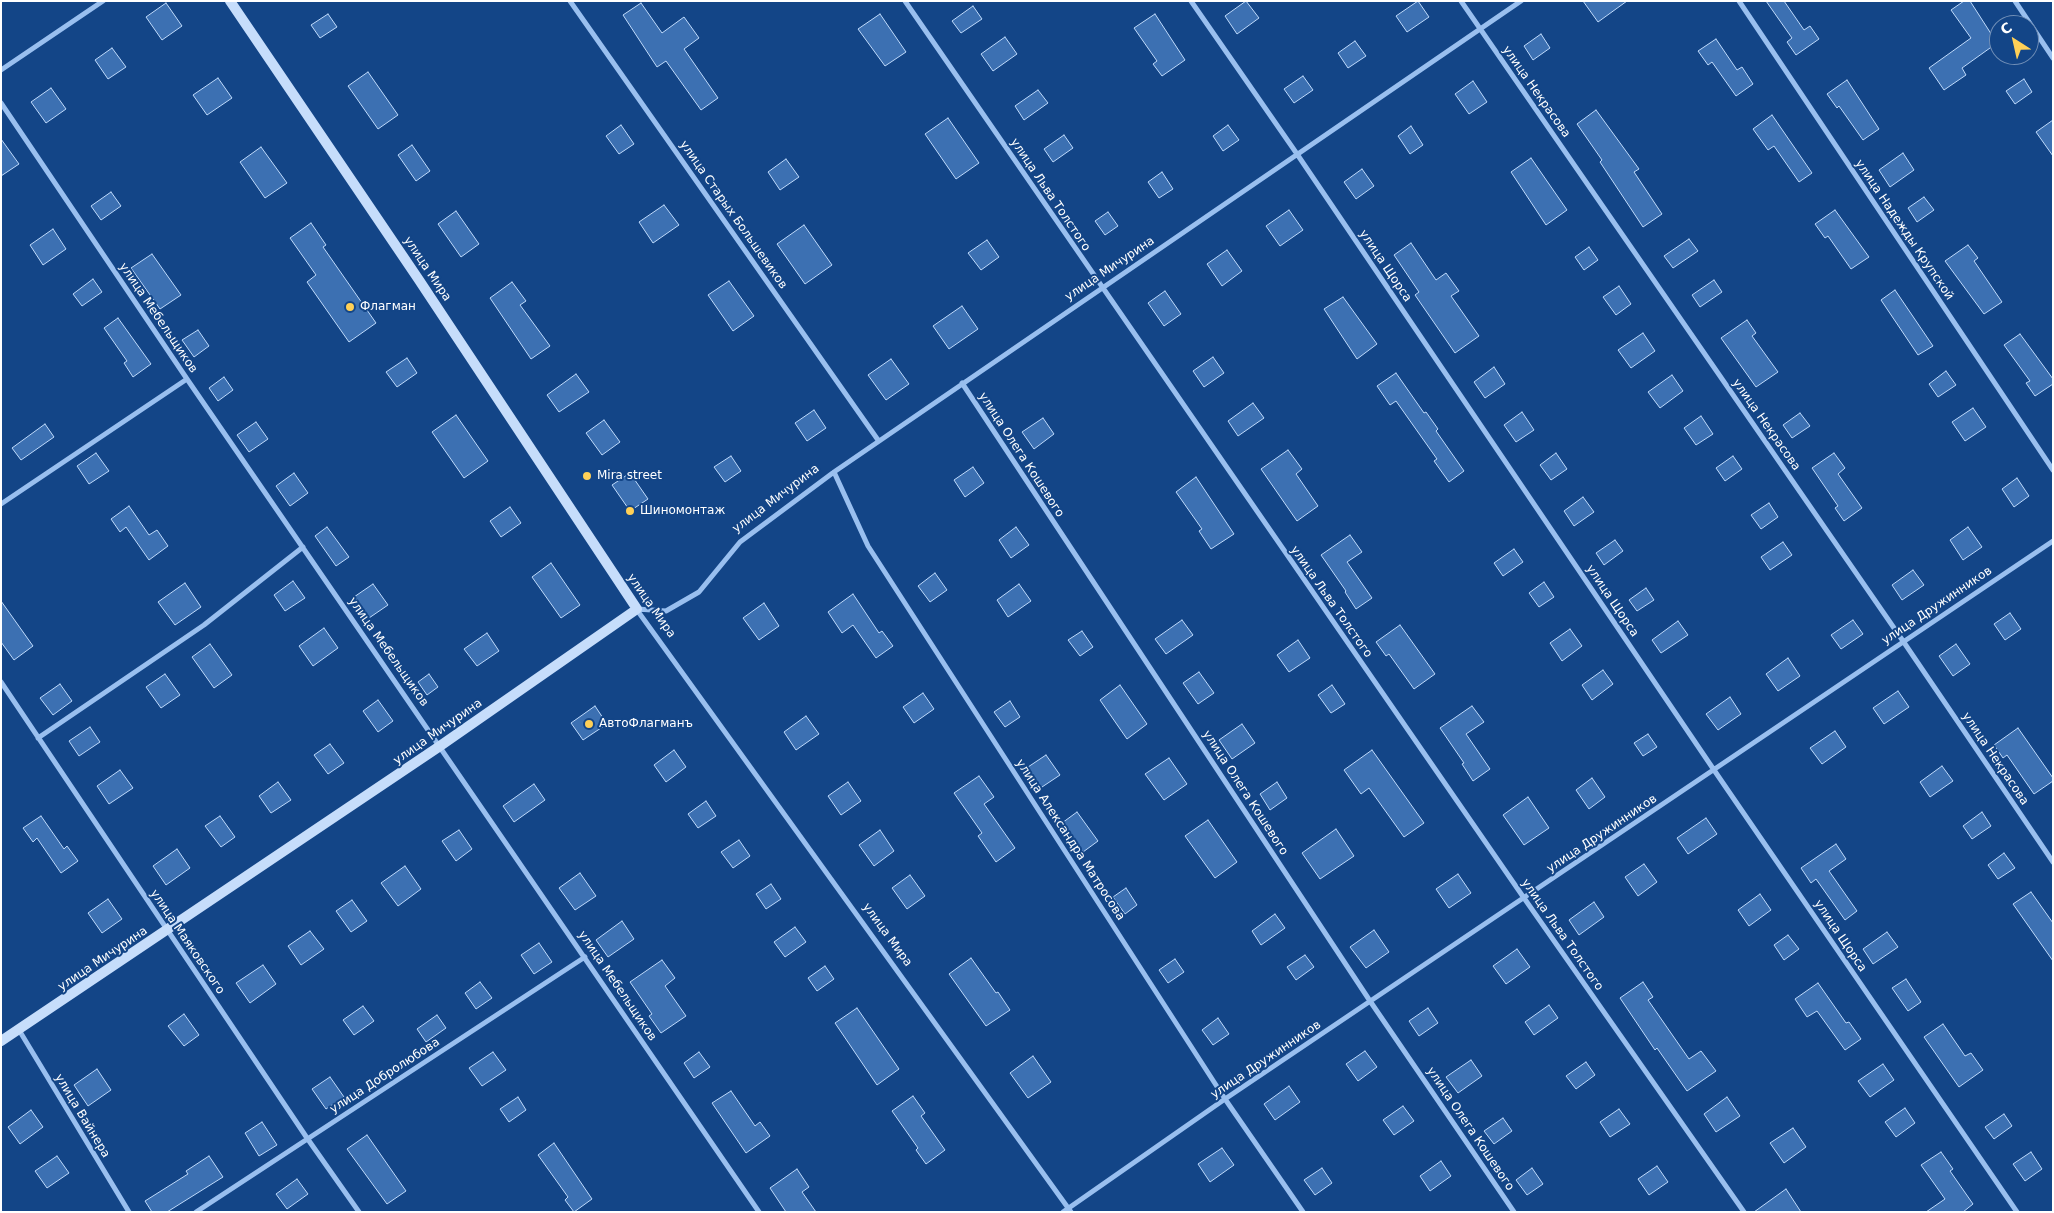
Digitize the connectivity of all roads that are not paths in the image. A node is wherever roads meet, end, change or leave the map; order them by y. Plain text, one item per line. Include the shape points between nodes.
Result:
1 (102, 1) edge
2 (230, 1) edge
3 (570, 1) edge
4 (905, 1) edge
5 (1191, 1) edge
6 (1461, 1) edge
7 (1521, 1) edge
8 (1739, 1) edge
9 (2015, 1) edge
10 (1480, 29) junction
11 (2053, 58) edge
12 (1, 70) edge
13 (1, 103) edge
14 (1297, 154) junction
15 (1103, 289) junction
16 (187, 379) junction
17 (962, 383) junction
18 (878, 440) junction
19 (2053, 470) edge
20 (834, 472) junction
21 (1, 504) edge
22 (2053, 541) edge
23 (303, 547) junction
24 (637, 609) junction
25 (1903, 641) junction
26 (1, 682) edge
27 (38, 738) junction
28 (440, 746) junction
29 (1714, 770) junction
30 (2053, 862) edge
31 (1524, 898) junction
32 (167, 930) junction
33 (585, 958) junction
34 (1370, 1001) junction
35 (19, 1030) junction
36 (2, 1039) edge
37 (1225, 1099) junction
38 (308, 1138) junction
39 (1070, 1210) edge
40 (129, 1212) edge
41 (196, 1212) edge
42 (359, 1212) edge
43 (759, 1212) edge
44 (1063, 1212) edge
45 (1303, 1212) edge
46 (1514, 1212) edge
47 (1744, 1212) edge
48 (2017, 1212) edge

1 - 12 street
2 - 24 street, улица Мира
3 - 18 street, улица Старых Большевиков
4 - 15 street, улица Льва Толстого
5 - 14 street, улица Щорса
6 - 10 street, улица Некрасова
7 - 10 street, улица Мичурина
8 - 19 street, улица Надежды Крупской
9 - 11 street
10 - 14 street, улица Мичурина
10 - 25 street, улица Некрасова
13 - 16 street, улица Мебельщиков
14 - 15 street, улица Мичурина
14 - 29 street, улица Щорса
15 - 17 street, улица Мичурина
15 - 31 street, улица Льва Толстого
16 - 21 street
16 - 23 street, улица Мебельщиков
17 - 18 street, улица Мичурина
17 - 34 street, улица Олега Кошевого
18 - 20 street, улица Мичурина
20 - 24 street, улица Мичурина via 740,542 700,592 666,611
20 - 37 street, улица Александра Матросова via 868,546
22 - 25 street, улица Дружинников
23 - 27 street via 204,625
23 - 28 street, улица Мебельщиков
24 - 28 street, улица Мичурина
24 - 39 street, улица Мира
25 - 29 street, улица Дружинников
25 - 30 street, улица Некрасова
26 - 27 street, улица Маяковского
27 - 32 street, улица Маяковского
28 - 32 street, улица Мичурина
28 - 33 street, улица Мебельщиков
29 - 31 street, улица Дружинников
29 - 48 street, улица Щорса
31 - 34 street, улица Дружинников
31 - 47 street, улица Льва Толстого
32 - 35 street, улица Мичурина
32 - 38 street, улица Маяковского
33 - 38 street, улица Добролюбова
33 - 43 street, улица Мебельщиков
34 - 37 street, улица Дружинников
34 - 46 street, улица Олега Кошевого
35 - 36 street, улица Мичурина
35 - 40 street, улица Вайнера
37 - 39 street, улица Дружинников
37 - 45 street, улица Александра Матросова
38 - 41 street, улица Добролюбова
38 - 42 street, улица Маяковского
39 - 44 street, улица Дружинников

